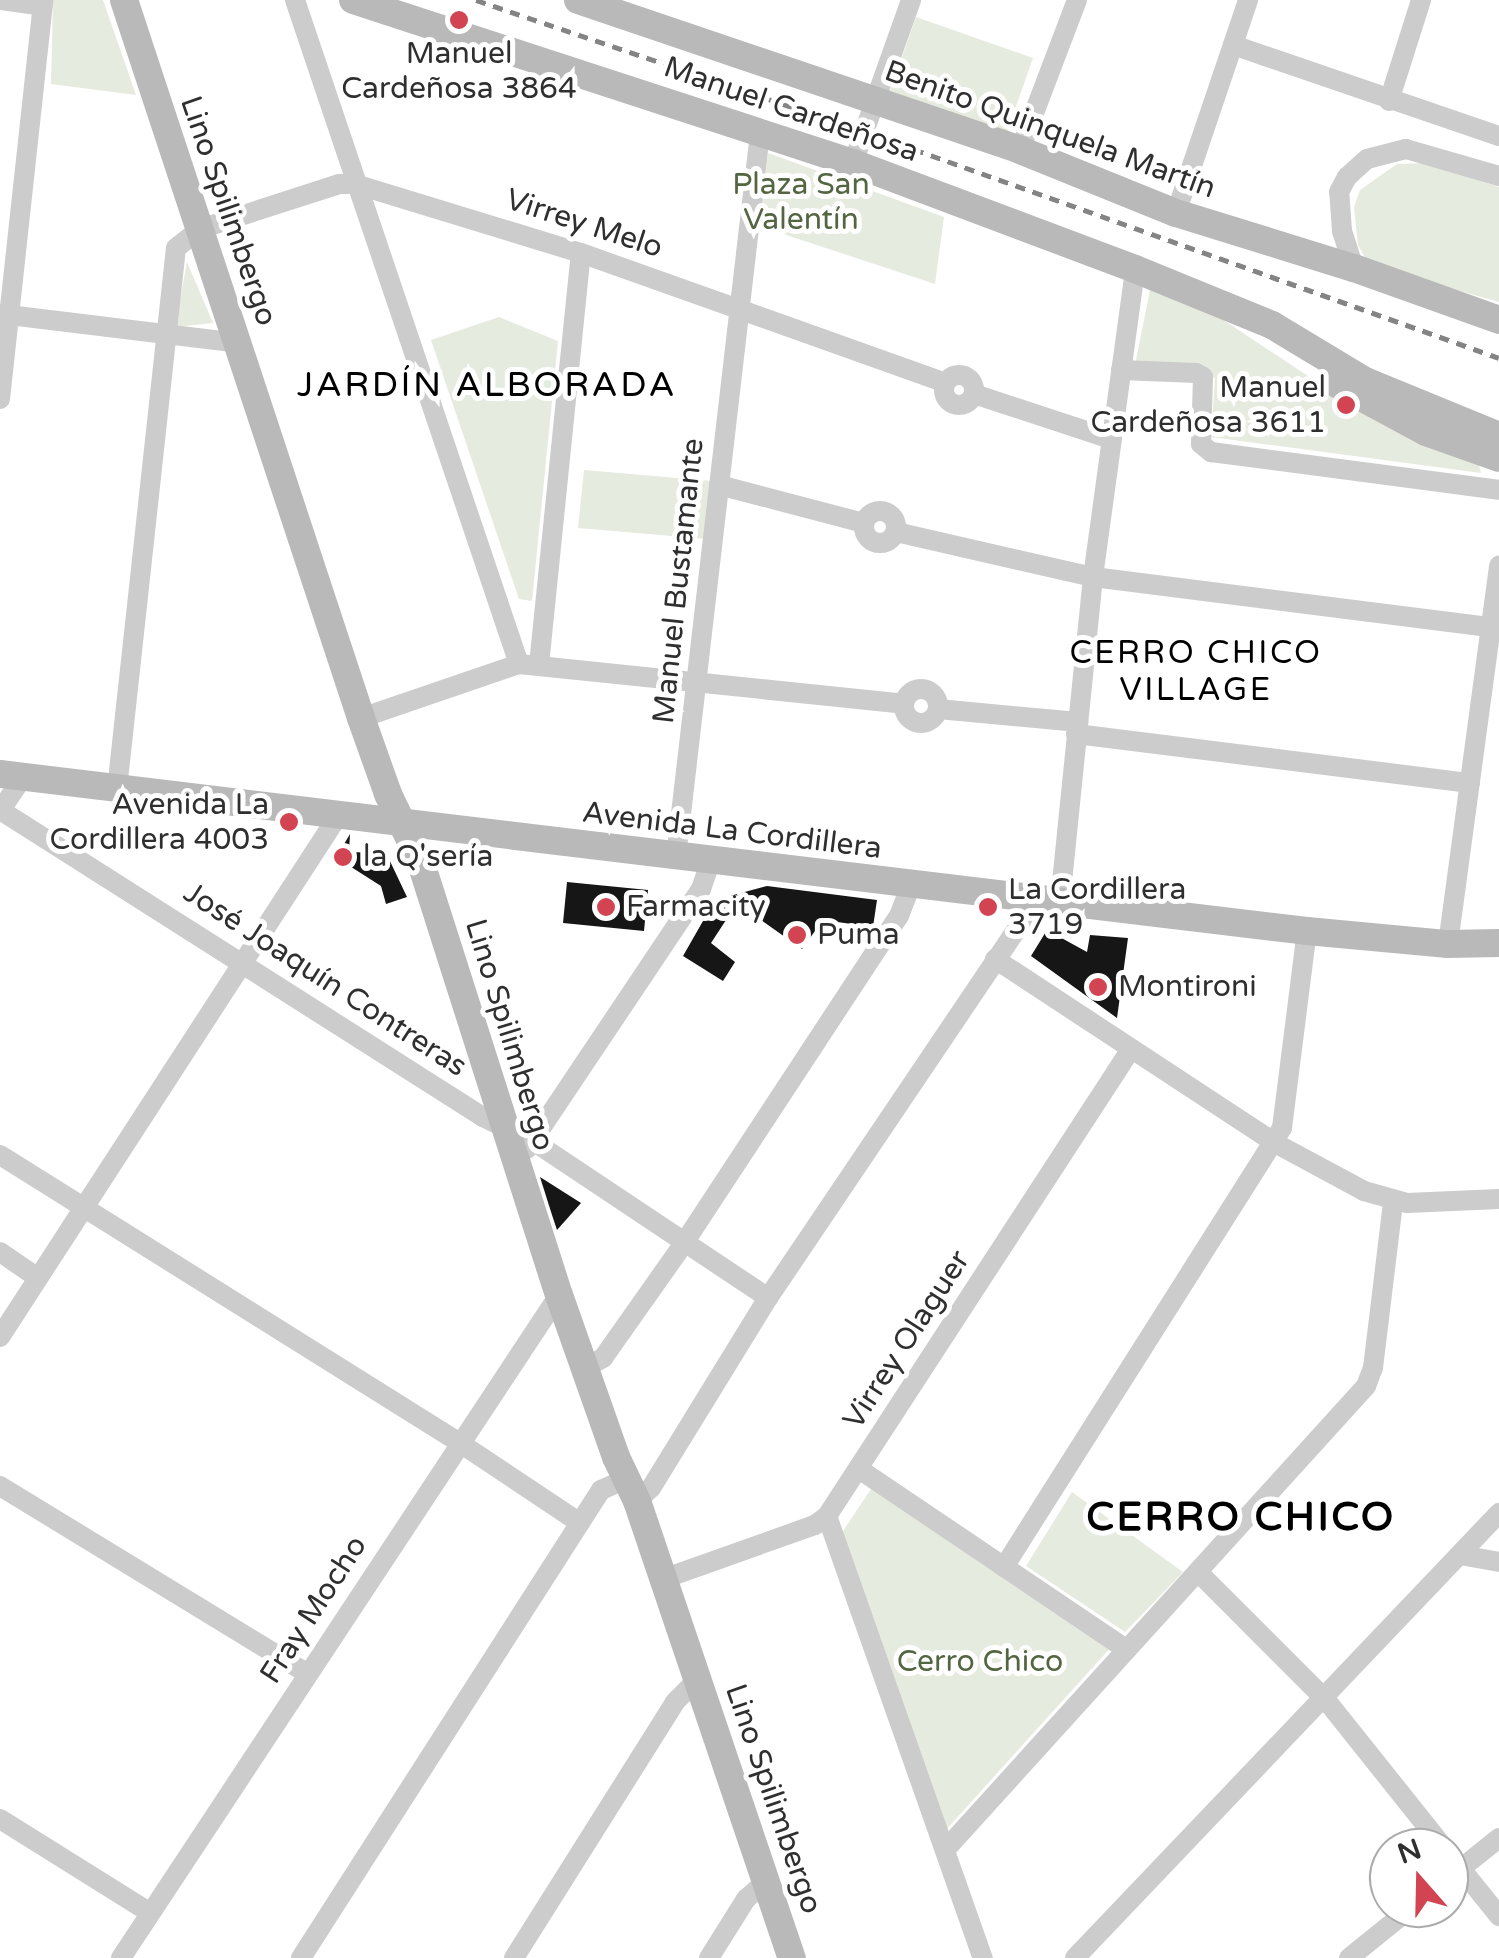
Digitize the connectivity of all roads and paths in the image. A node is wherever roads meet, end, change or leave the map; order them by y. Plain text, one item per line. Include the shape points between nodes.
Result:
1 (0, 0) edge
2 (294, 0) edge
3 (353, 0) edge
4 (578, 0) edge
5 (912, 0) edge
6 (1077, 0) edge
7 (1248, 0) edge
8 (1421, 0) edge
9 (43, 3) edge
10 (123, 6) edge
11 (1232, 45) junction
12 (1388, 100) junction
13 (875, 101) junction
14 (760, 133) junction
15 (1499, 136) edge
16 (1020, 150) junction
17 (852, 163) junction
18 (1499, 176) edge
19 (355, 184) junction
20 (1176, 213) junction
21 (200, 229) junction
22 (581, 253) junction
23 (1354, 268) junction
24 (1135, 269) junction
25 (1202, 296) junction
26 (740, 307) junction
27 (5, 315) edge
28 (1499, 320) edge
29 (166, 336) junction
30 (240, 344) junction
31 (1121, 370) junction
32 (0, 399) edge
33 (1499, 436) edge
34 (1110, 439) junction
35 (1499, 458) edge
36 (719, 485) junction
37 (1499, 490) edge
38 (1499, 566) edge
39 (1093, 577) junction
40 (1490, 628) junction
41 (529, 664) junction
42 (698, 683) junction
43 (361, 718) junction
44 (1077, 728) junction
45 (12, 775) edge
46 (1470, 783) junction
47 (117, 788) junction
48 (0, 811) edge
49 (338, 816) junction
50 (403, 825) junction
51 (676, 856) junction
52 (711, 860) junction
53 (911, 885) junction
54 (1048, 901) junction
55 (1307, 932) junction
56 (1499, 943) edge
57 (1453, 944) junction
58 (1499, 955) edge
59 (995, 960) junction
60 (242, 961) junction
61 (1131, 1048) junction
62 (504, 1127) junction
63 (1275, 1143) junction
64 (525, 1151) junction
65 (0, 1155) edge
66 (1499, 1198) edge
67 (1393, 1202) junction
68 (84, 1207) junction
69 (684, 1243) junction
70 (0, 1252) edge
71 (38, 1278) junction
72 (559, 1295) junction
73 (768, 1298) junction
74 (0, 1336) edge
75 (585, 1368) junction
76 (460, 1443) junction
77 (859, 1469) junction
78 (0, 1486) edge
79 (632, 1490) junction
80 (1499, 1513) edge
81 (827, 1516) junction
82 (580, 1523) junction
83 (1460, 1555) junction
84 (1499, 1562) edge
85 (1004, 1567) junction
86 (1200, 1574) junction
87 (664, 1579) junction
88 (1128, 1650) junction
89 (308, 1674) junction
90 (698, 1679) junction
91 (1326, 1700) junction
92 (0, 1819) edge
93 (1428, 1828) edge
94 (1499, 1838) edge
95 (945, 1850) junction
96 (1469, 1857) edge
97 (766, 1882) junction
98 (1469, 1884) edge
99 (150, 1912) junction
100 (1499, 1916) edge
101 (1387, 1928) edge
102 (1085, 1954) edge
103 (121, 1958) edge
104 (302, 1958) edge
105 (514, 1958) edge
106 (708, 1958) edge
107 (792, 1958) edge
108 (983, 1958) edge
109 (1349, 1958) edge

1 - 9 street
2 - 19 street
3 - 14 main road, Manuel Cardeñosa
4 - 13 main road, Benito Quinquela Martín
5 - 13 street
6 - 16 street
7 - 11 street
8 - 12 street
9 - 27 street
10 - 21 main road, Lino Spilimbergo
11 - 12 street
11 - 20 street
12 - 15 street
13 - 16 main road, Benito Quinquela Martín
13 - 17 street
14 - 17 main road, Manuel Cardeñosa
14 - 26 street, Manuel Bustamante
16 - 20 main road, Benito Quinquela Martín
17 - 24 main road, Manuel Cardeñosa
18 - 23 street via 1406,148 1366,159 1339,192
19 - 21 street, Virrey Melo
19 - 22 street, Virrey Melo
19 - 41 street
20 - 23 main road, Benito Quinquela Martín
21 - 29 street via 176,248
21 - 30 main road, Lino Spilimbergo
22 - 26 street, Virrey Melo
22 - 41 street
23 - 28 main road, Benito Quinquela Martín
24 - 25 main road, Manuel Cardeñosa
24 - 31 street
25 - 33 main road, Manuel Cardeñosa via 1290,334 1366,381
25 - 35 main road, Manuel Cardeñosa via 1264,330 1370,405
26 - 34 street, Virrey Melo via 946,383 967,377 974,394
26 - 36 street, Manuel Bustamante
27 - 29 street
27 - 32 street
29 - 30 street
29 - 47 street
30 - 43 main road, Lino Spilimbergo
31 - 34 street
31 - 37 street via 1203,377 1201,444 1211,452
34 - 39 street
36 - 39 street via 864,523 868,539 878,544 896,532
36 - 42 street, Manuel Bustamante
38 - 40 street
39 - 40 street
39 - 44 street
40 - 46 street
41 - 42 street
41 - 43 street
42 - 44 street via 904,704 924,689 938,709
42 - 51 street, Manuel Bustamante
43 - 50 main road, Lino Spilimbergo
44 - 46 street
44 - 54 street
45 - 47 main road, Avenida La Cordillera
45 - 48 street
46 - 57 street
47 - 49 main road, Avenida La Cordillera
48 - 60 street, José Joaquín Contreras
49 - 50 main road, Avenida La Cordillera
49 - 60 street
50 - 51 main road, Avenida La Cordillera
50 - 62 main road, Lino Spilimbergo via 421,863
51 - 52 main road, Avenida La Cordillera
52 - 53 main road, Avenida La Cordillera
52 - 64 street via 701,889
53 - 54 main road, Avenida La Cordillera
53 - 69 street via 899,916
54 - 55 main road, Avenida La Cordillera
54 - 59 street
55 - 57 main road, Avenida La Cordillera
55 - 63 street via 1285,1116
56 - 57 main road, Avenida La Cordillera
57 - 58 main road, Avenida La Cordillera
59 - 61 street
59 - 73 street
60 - 62 street, José Joaquín Contreras
60 - 68 street
61 - 63 street
61 - 77 street, Virrey Olaguer
62 - 64 main road, Lino Spilimbergo
63 - 67 street
63 - 85 street
64 - 69 street
64 - 72 main road, Lino Spilimbergo
65 - 68 street
66 - 67 street
67 - 86 street via 1366,1386
68 - 71 street
68 - 76 street
69 - 73 street
69 - 75 street via 603,1358
70 - 71 street
71 - 74 street
72 - 75 main road, Lino Spilimbergo
72 - 76 street, Fray Mocho
73 - 79 street via 651,1488
75 - 79 main road, Lino Spilimbergo
76 - 82 street
76 - 89 street, Fray Mocho
77 - 81 street, Virrey Olaguer
77 - 85 street
78 - 89 street
79 - 82 street via 607,1484
79 - 87 main road, Lino Spilimbergo
80 - 83 street
81 - 87 street via 815,1526
81 - 95 street
82 - 104 street
83 - 84 street
83 - 91 street
85 - 88 street
86 - 88 street
86 - 91 street
87 - 90 main road, Lino Spilimbergo
88 - 95 street
89 - 99 street, Fray Mocho
90 - 97 main road, Lino Spilimbergo
90 - 105 street via 675,1702
91 - 93 street
91 - 102 street
92 - 99 street
94 - 96 street
95 - 108 street
97 - 106 street via 746,1899
97 - 107 main road, Lino Spilimbergo
98 - 100 street
99 - 103 street, Fray Mocho
101 - 109 street

